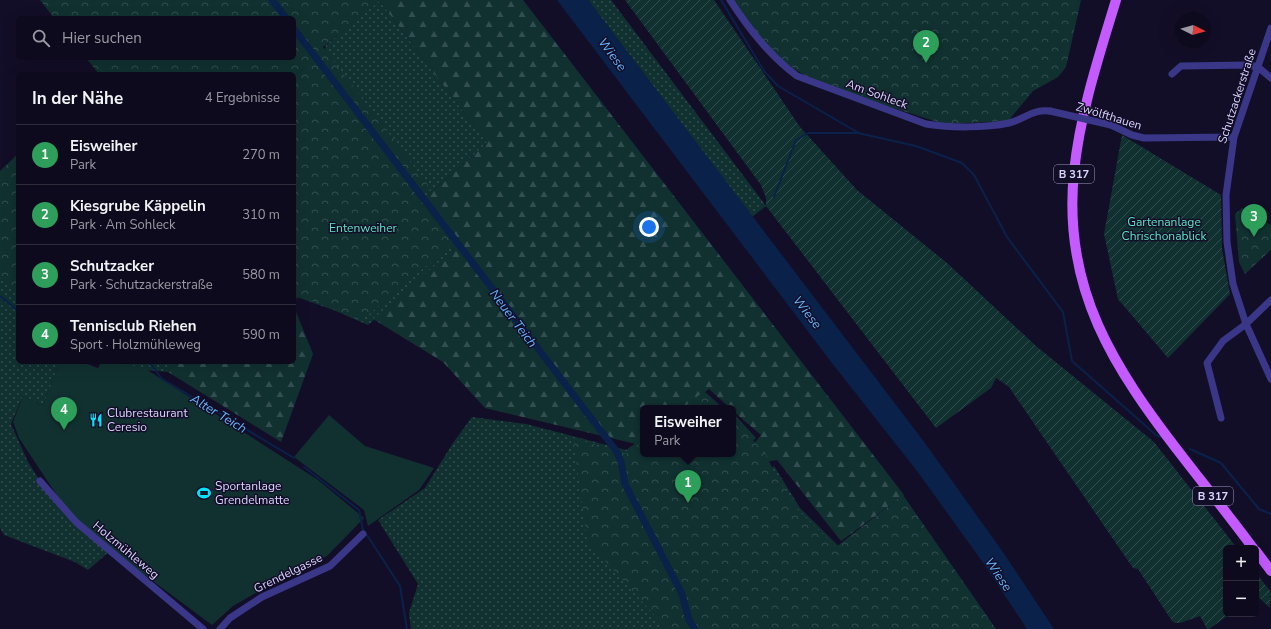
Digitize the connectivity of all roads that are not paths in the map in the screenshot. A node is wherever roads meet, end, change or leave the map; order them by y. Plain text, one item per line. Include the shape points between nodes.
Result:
1 (730, 0) edge
2 (1116, 0) edge
3 (1271, 28) edge
4 (1258, 67) junction
5 (1172, 74) dead end
6 (1271, 78) edge
7 (1050, 111) joint
8 (1234, 137) junction
9 (1271, 300) edge
10 (1246, 324) junction
11 (1271, 379) edge
12 (1221, 418) dead end
13 (40, 481) dead end
14 (363, 534) dead end
15 (1251, 545) edge
16 (1259, 555) edge
17 (1271, 571) edge
18 (203, 629) edge
19 (220, 629) edge

1 - 7 street, Am Sohleck via 761,43 797,76 926,124 946,127 1004,123 1018,120 1035,111
2 - 15 main road, B 317 via 1082,123 1074,172 1072,197 1075,247 1080,271 1107,347 1137,396
3 - 4 street, Schutzackerstraße
4 - 5 street via 1181,66
4 - 6 street
4 - 8 street, Schutzackerstraße
7 - 8 street, Zwölfthauen, bridge via 1111,126 1132,136 1144,138
8 - 10 street, Schutzackerstraße via 1226,195 1227,242 1233,284
9 - 10 street
10 - 11 street, Schutzackerstraße
10 - 12 street via 1223,341 1207,362
13 - 18 street, Holzmühleweg via 76,522
14 - 19 street, Grendelgasse via 330,566 257,599 230,618
16 - 17 main road

